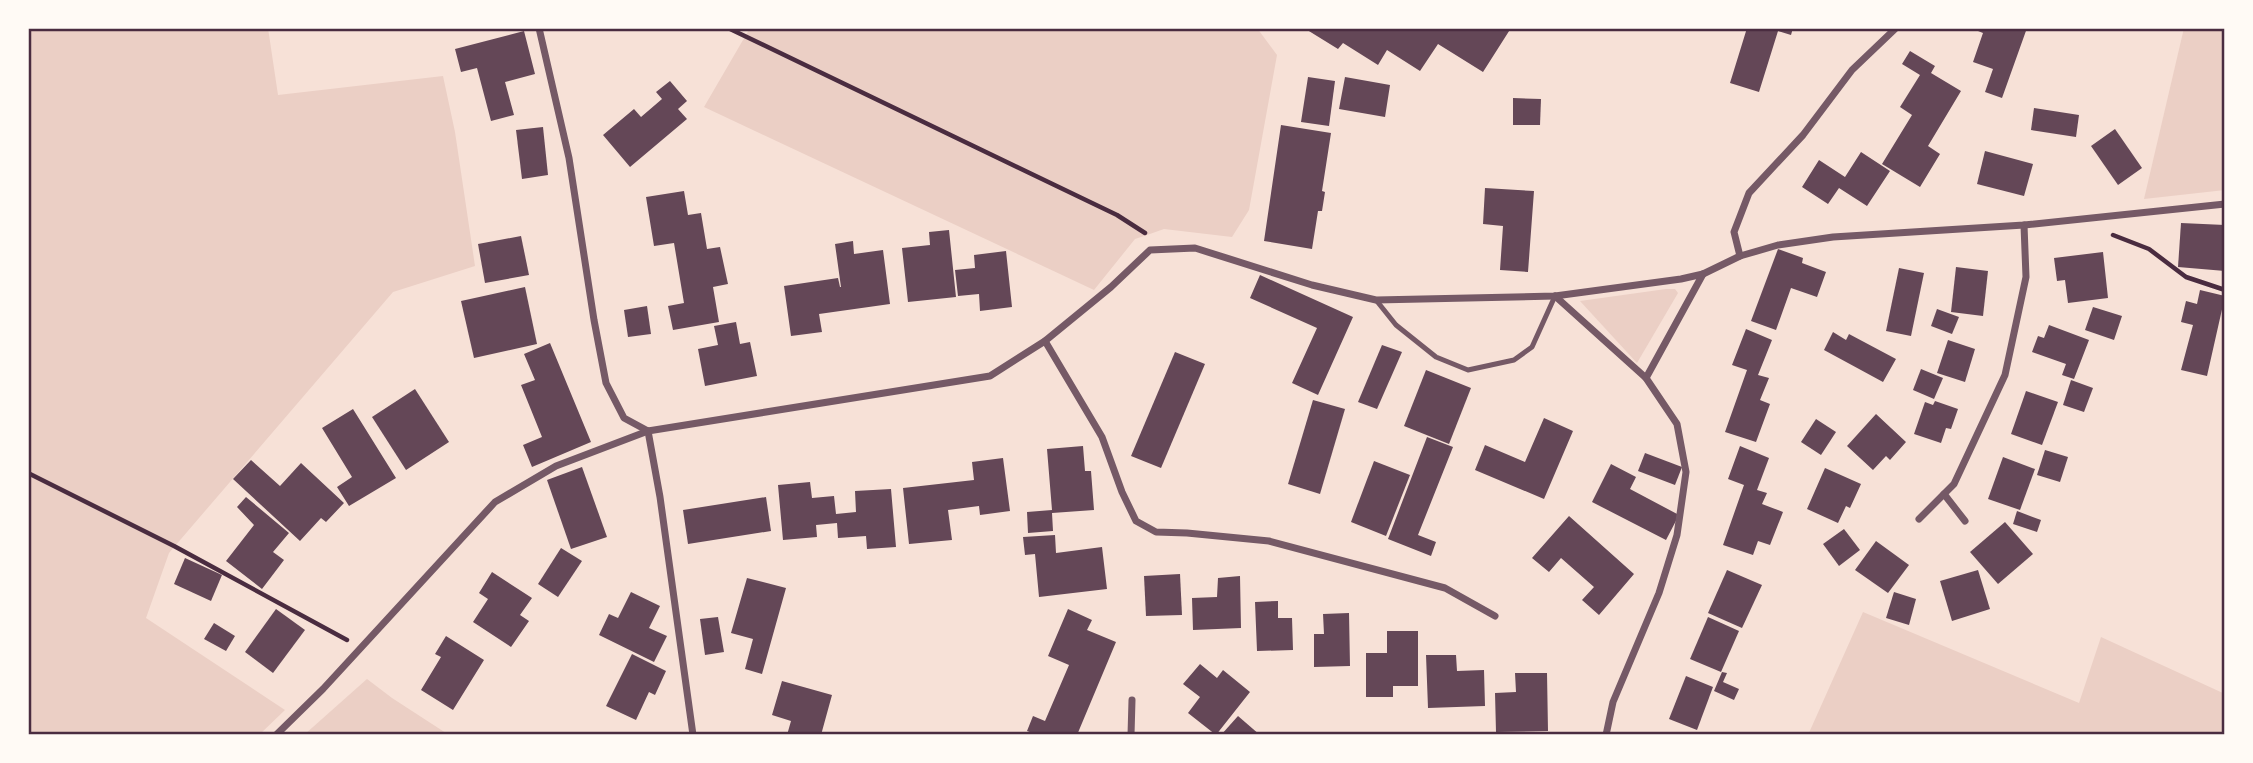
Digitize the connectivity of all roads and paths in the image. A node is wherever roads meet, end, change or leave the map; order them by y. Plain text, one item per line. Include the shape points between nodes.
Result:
1 (539, 28) edge
2 (728, 28) edge
3 (1896, 28) edge
4 (2225, 204) edge
5 (2077, 220) junction
6 (2024, 225) junction
7 (1150, 250) junction
8 (1740, 256) junction
9 (1703, 274) junction
10 (2225, 290) edge
11 (1555, 296) junction
12 (1376, 300) junction
13 (1045, 341) junction
14 (1646, 378) junction
15 (648, 431) junction
16 (28, 473) edge
17 (1944, 494) junction
18 (1919, 519) dead end
19 (1965, 521) dead end
20 (1495, 616) dead end
21 (361, 649) junction
22 (1132, 700) dead end
23 (276, 735) edge
24 (693, 735) edge
25 (1132, 735) edge
26 (1606, 735) edge

1 - 15 street via 569,158 606,383 624,418
2 - 7 path via 1117,215 1147,234
3 - 8 street via 1852,71 1803,135 1749,193 1734,232
4 - 5 street
5 - 6 street
5 - 10 path via 2149,249 2186,277
6 - 8 street via 1833,237
6 - 17 street via 2026,277 2005,375 1954,484
7 - 12 street via 1195,248
7 - 13 street
8 - 9 street
9 - 11 street
9 - 14 street
11 - 12 street
11 - 12 lane via 1532,347 1514,360 1468,370 1436,357 1396,325
11 - 14 street
13 - 15 street via 990,376
13 - 20 street via 1102,436 1136,521 1156,532 1269,541 1445,588
14 - 26 street via 1677,424 1686,472 1673,547 1659,593 1613,702
15 - 21 street via 556,466 495,502
15 - 24 street
16 - 21 path via 174,546
17 - 18 street
17 - 19 street
21 - 23 street
22 - 25 street

